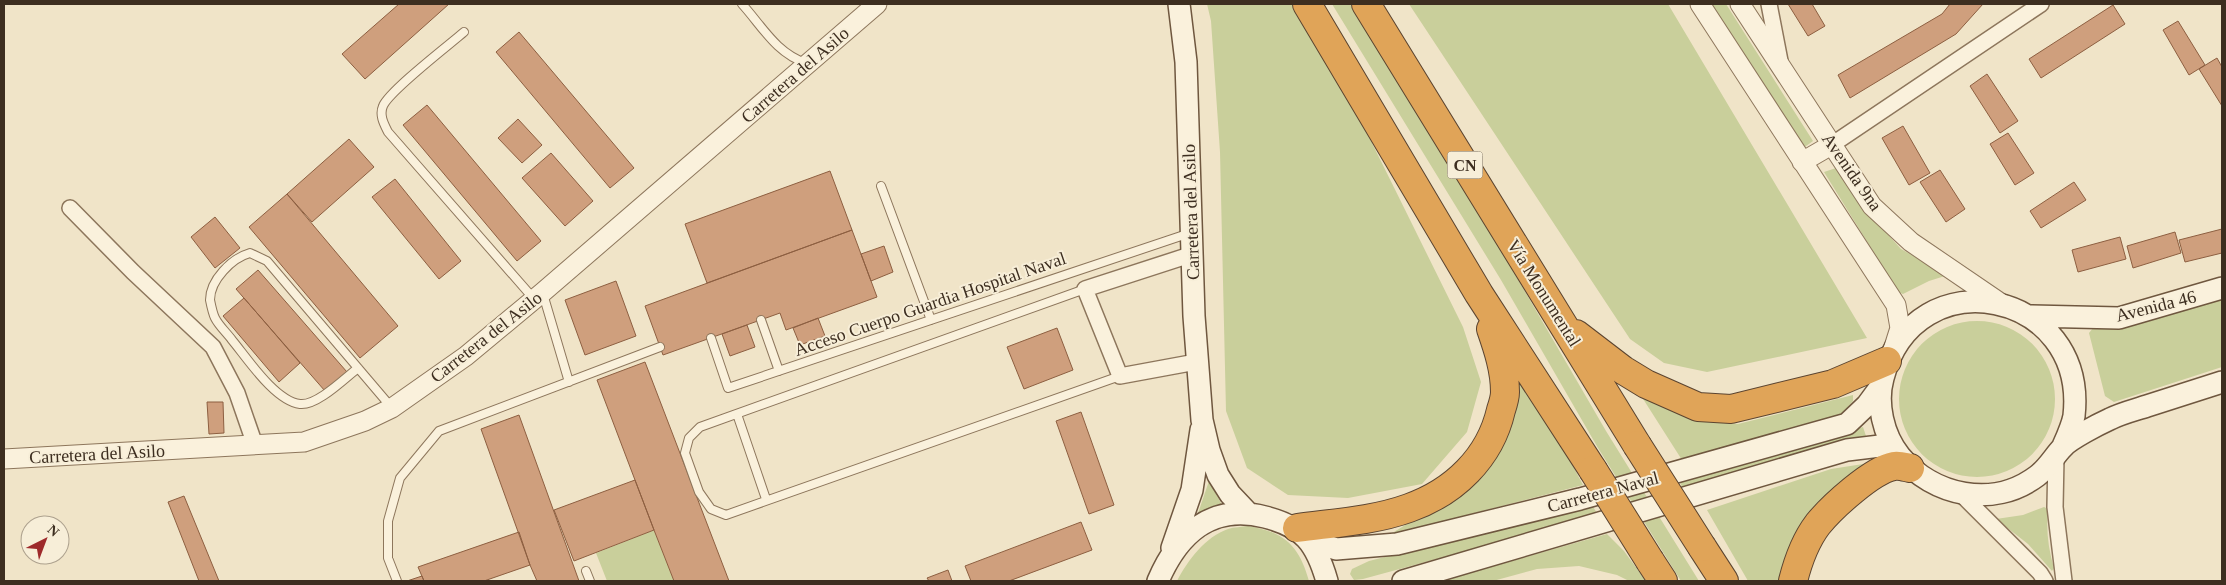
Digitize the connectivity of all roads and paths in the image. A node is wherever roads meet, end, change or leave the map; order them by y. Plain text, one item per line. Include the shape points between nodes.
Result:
1 (742, 4) edge
2 (877, 4) edge
3 (1180, 4) edge
4 (1307, 4) edge
5 (1366, 4) edge
6 (1700, 4) edge
7 (1740, 4) edge
8 (1769, 4) edge
9 (2041, 4) edge
10 (464, 32) dead end
11 (808, 63) junction
12 (1782, 70) junction
13 (1833, 144) junction
14 (1802, 162) junction
15 (881, 186) dead end
16 (70, 208) dead end
17 (1192, 232) junction
18 (1193, 254) junction
19 (2222, 288) edge
20 (1085, 289) junction
21 (1479, 294) junction
22 (538, 296) junction
23 (2002, 304) junction
24 (2030, 316) junction
25 (761, 320) dead end
26 (931, 320) junction
27 (1565, 326) junction
28 (711, 338) dead end
29 (660, 347) dead end
30 (1196, 362) junction
31 (1887, 365) junction
32 (358, 368) junction
33 (779, 371) junction
34 (1120, 376) junction
35 (569, 382) junction
36 (2222, 382) edge
37 (392, 408) junction
38 (737, 414) junction
39 (1202, 420) junction
40 (255, 445) junction
41 (2060, 451) junction
42 (4, 459) edge
43 (1903, 459) junction
44 (1961, 494) junction
45 (766, 499) junction
46 (1246, 512) junction
47 (1302, 533) junction
48 (586, 571) dead end
49 (1656, 571) edge
50 (1161, 575) edge
51 (397, 581) edge
52 (590, 581) edge
53 (1327, 581) edge
54 (1403, 581) edge
55 (1724, 581) edge
56 (1793, 581) edge
57 (2045, 581) edge
58 (2064, 581) edge

1 - 11 lane via 773,42 794,59
2 - 11 street, Carretera del Asilo
3 - 17 main road, Carretera del Asilo via 1186,62
4 - 21 highway
5 - 27 highway, Vía Monumental / CN
6 - 14 street, Avenida 9na
7 - 12 street, Avenida 9na
8 - 12 street
9 - 13 street
10 - 22 lane via 399,88 383,106 382,119 388,132
11 - 22 street, Carretera del Asilo
12 - 13 street, Avenida 9na
13 - 14 street
13 - 23 street, Avenida 9na via 1872,206 1911,242
14 - 31 street, Avenida 9na via 1896,305 1900,328
15 - 26 lane
16 - 40 street via 213,347 237,393
17 - 18 main road, Carretera del Asilo
17 - 26 lane, Acceso Cuerpo Guardia Hospital Naval
18 - 20 street
18 - 30 main road, Carretera del Asilo
19 - 24 main road, Avenida 46 via 2119,318
20 - 34 street
20 - 38 lane
21 - 47 highway via 1500,357 1505,393 1490,441 1474,467 1445,491 1409,508
21 - 49 highway, bridge
22 - 35 lane
22 - 37 street, Carretera del Asilo via 466,356
23 - 24 main road, Carretera Naval
23 - 31 main road, Carretera Naval via 1971,301 1941,308 1914,324
24 - 41 main road via 2052,335 2068,360 2075,389 2074,418
25 - 33 lane
26 - 33 lane, Acceso Cuerpo Guardia Hospital Naval
27 - 31 highway via 1623,370 1698,407 1731,409 1833,384
27 - 55 highway, Vía Monumental / CN, bridge
28 - 33 lane, Acceso Cuerpo Guardia Hospital Naval via 728,388
29 - 35 lane
30 - 34 street
30 - 39 main road, Carretera del Asilo
31 - 43 main road via 1881,408 1884,423
31 - 47 main road, Carretera Naval via 1868,405 1846,424 1580,500 1397,544 1336,549
32 - 32 lane via 267,261 250,253 242,255 222,272 210,299 215,318 263,379 283,397 300,404 311,403
32 - 37 lane
34 - 45 lane
35 - 51 lane via 439,431 400,478 388,521 388,558
36 - 41 main road via 2112,418
37 - 40 street, Carretera del Asilo via 304,442
38 - 45 lane
38 - 45 lane via 700,427 689,438 685,453 699,492 711,509 726,514
39 - 46 main road, Carretera del Asilo via 1218,475
39 - 50 main road, Carretera del Asilo via 1192,490
40 - 42 street, Carretera del Asilo
41 - 44 main road via 2037,476 2014,489 1987,495
41 - 58 street via 2055,507
43 - 44 main road via 1933,484
43 - 54 main road, Carretera Naval via 1880,446 1847,450
43 - 56 highway via 1895,466 1878,472 1818,524 1800,555
44 - 57 street
46 - 47 main road, Carretera Naval
46 - 50 main road via 1223,515 1201,525 1181,541
47 - 53 main road via 1318,555
48 - 52 lane

